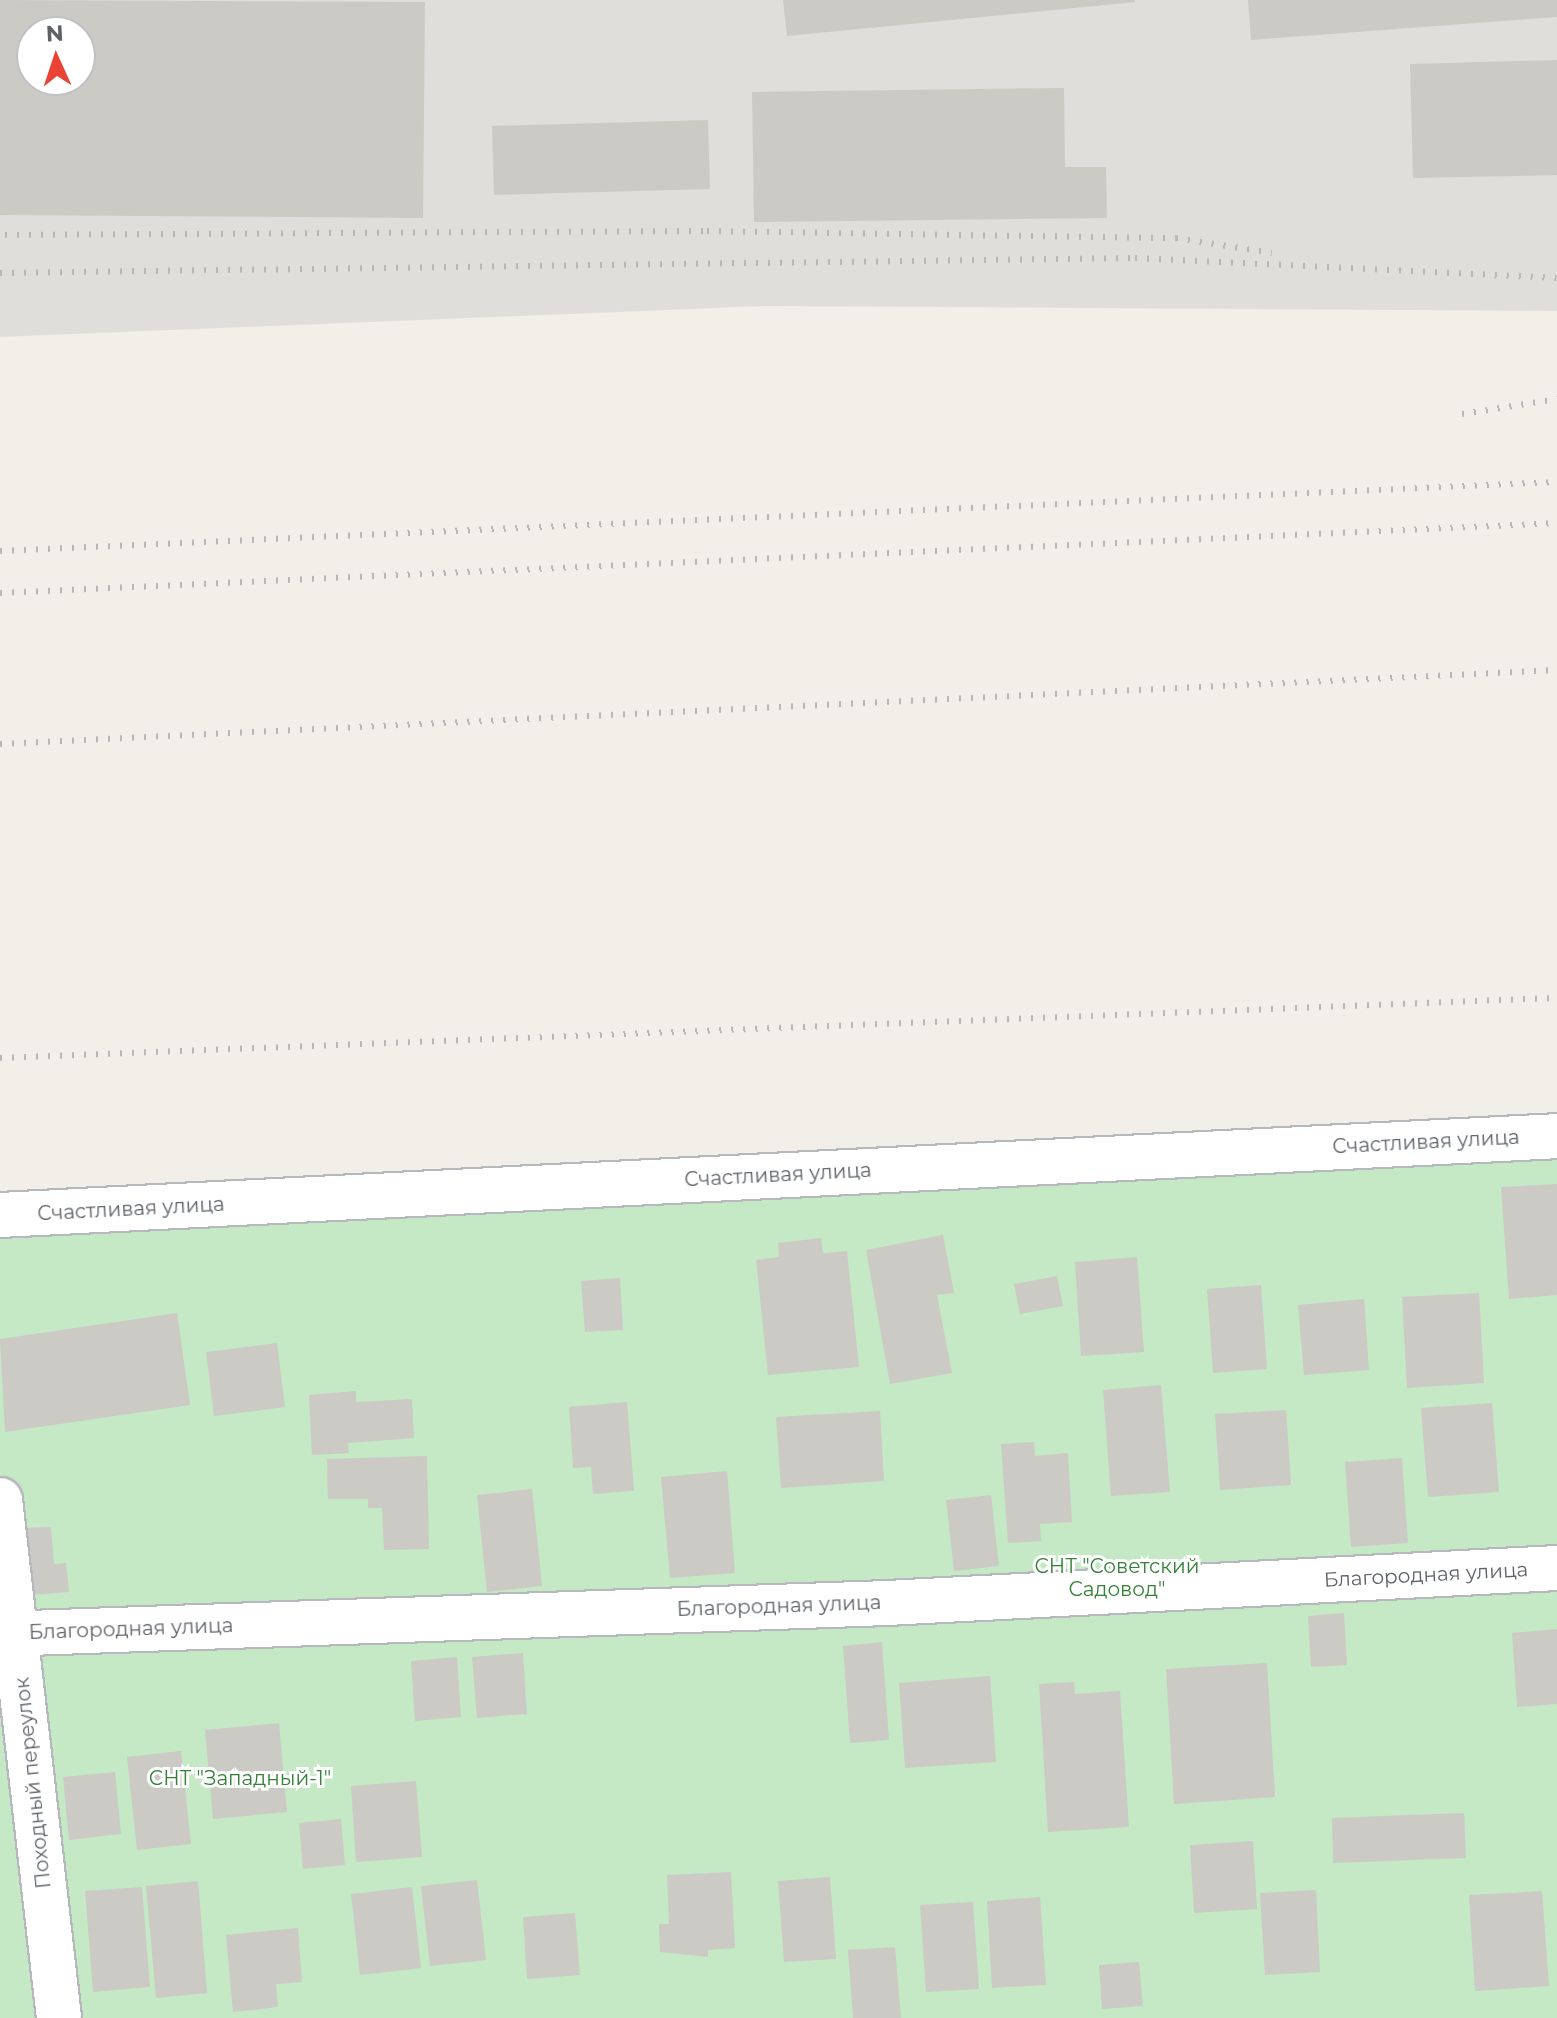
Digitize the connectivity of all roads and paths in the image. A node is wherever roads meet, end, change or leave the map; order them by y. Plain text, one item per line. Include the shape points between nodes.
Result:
1 (1557, 1136) edge
2 (0, 1215) edge
3 (0, 1500) edge
4 (1557, 1568) edge
5 (8, 1634) edge
6 (59, 2018) edge

1 - 2 street, Счастливая улица
3 - 5 street, Походный переулок
4 - 5 street, Благородная улица via 887,1603
5 - 6 street, Походный переулок

